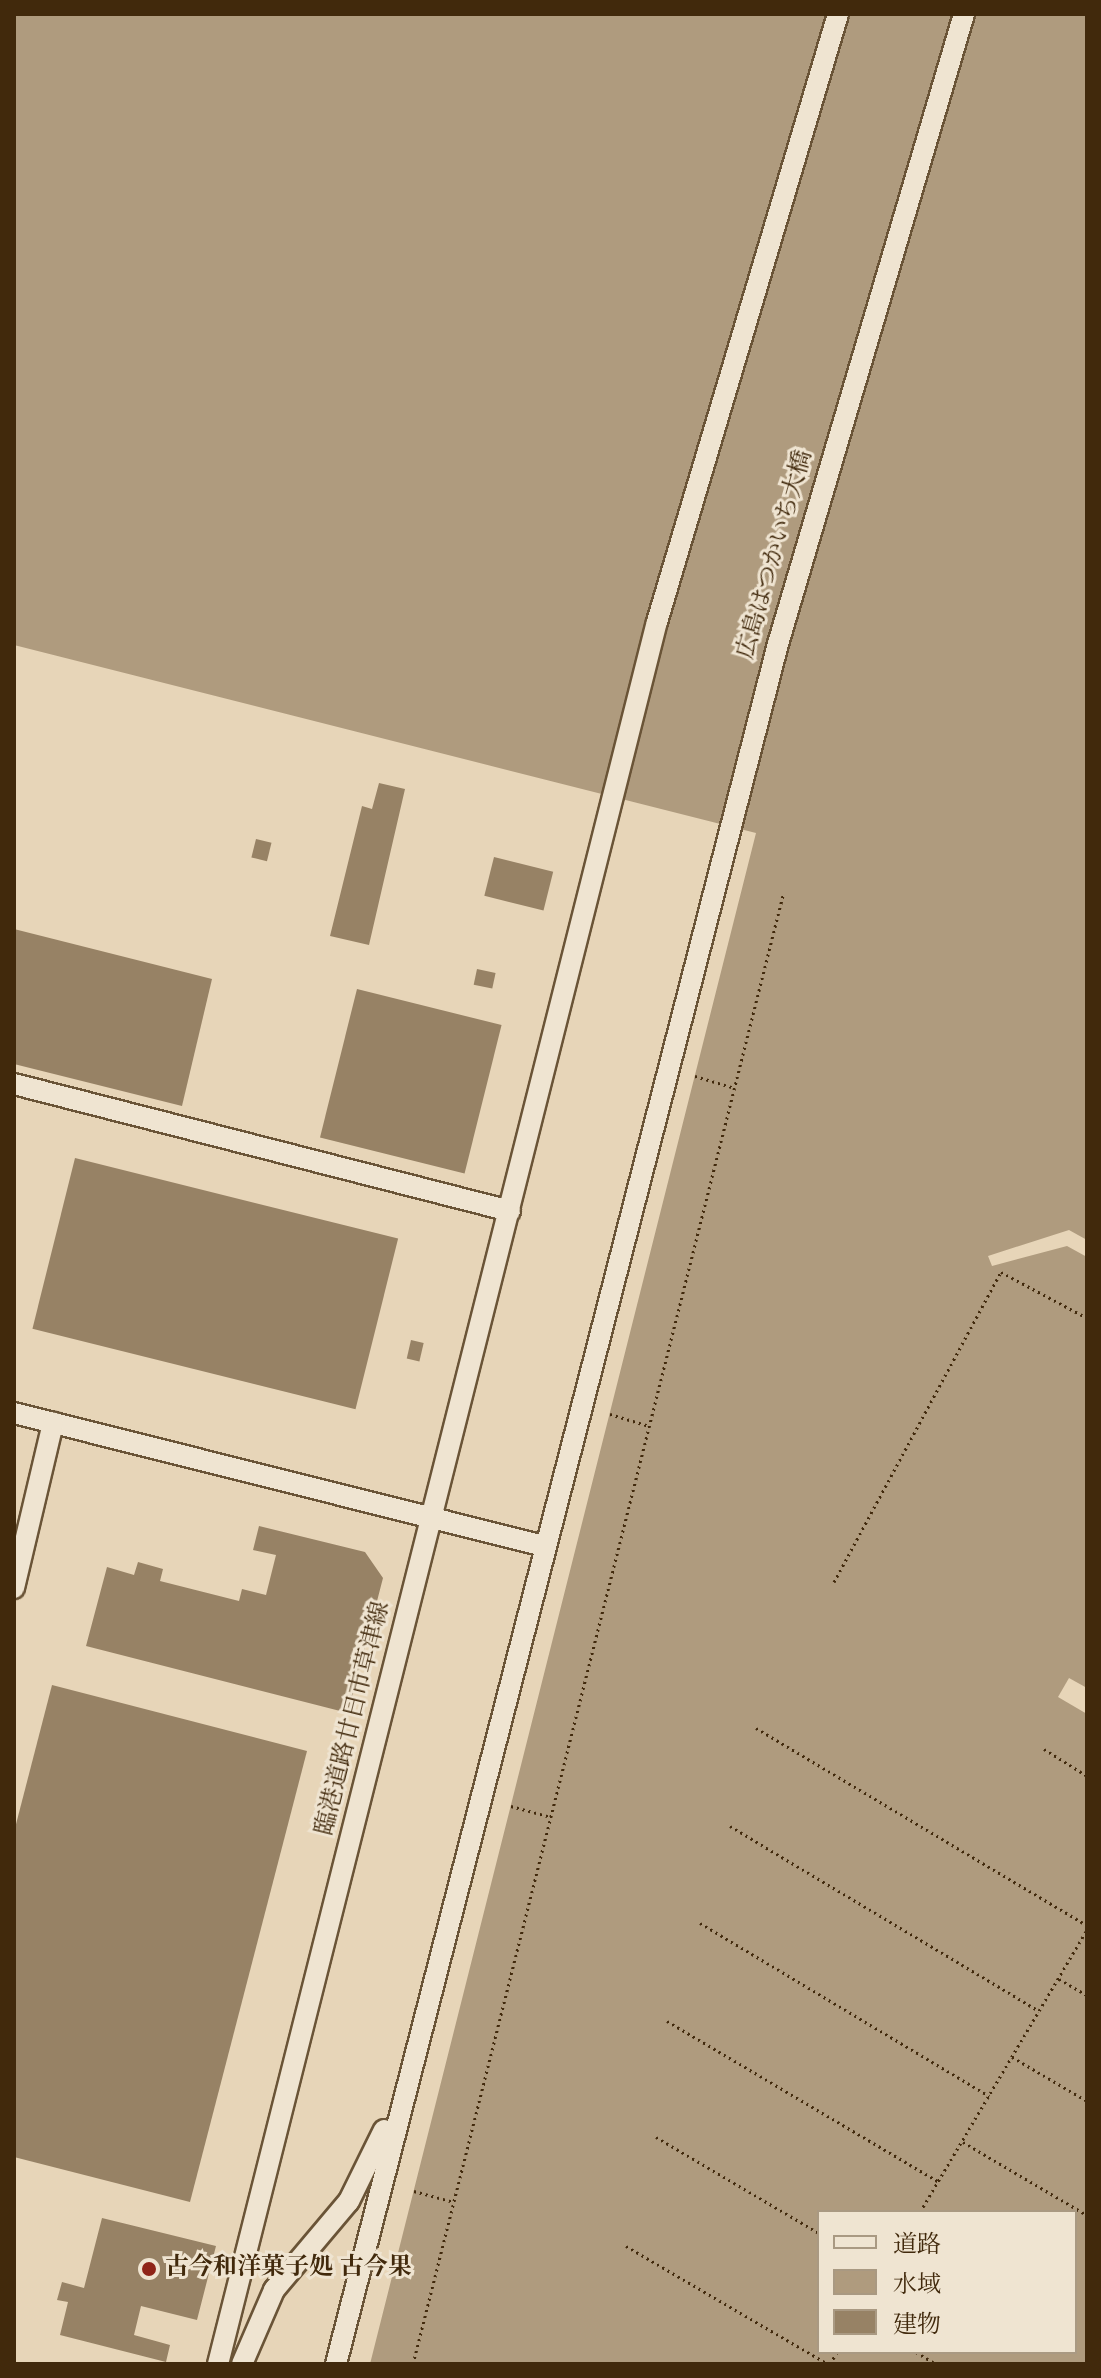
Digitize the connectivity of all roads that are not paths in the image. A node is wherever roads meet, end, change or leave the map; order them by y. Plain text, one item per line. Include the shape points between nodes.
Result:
1 (838, 14) edge
2 (964, 14) edge
3 (14, 1084) edge
4 (510, 1211) junction
5 (14, 1413) edge
6 (53, 1423) junction
7 (432, 1518) junction
8 (544, 1546) junction
9 (14, 1588) edge
10 (424, 2021) junction
11 (218, 2364) edge
12 (242, 2364) edge
13 (336, 2364) edge

1 - 4 street, 臨港道路廿日市草津線 via 657,622
2 - 8 street, 広島はつかいち大橋 via 778,644
3 - 4 street
4 - 7 street, 臨港道路廿日市草津線
5 - 6 street
6 - 7 street
6 - 9 street
7 - 8 street
7 - 11 street, 臨港道路廿日市草津線
8 - 10 street
10 - 12 street via 363,2179 274,2290
10 - 13 street

